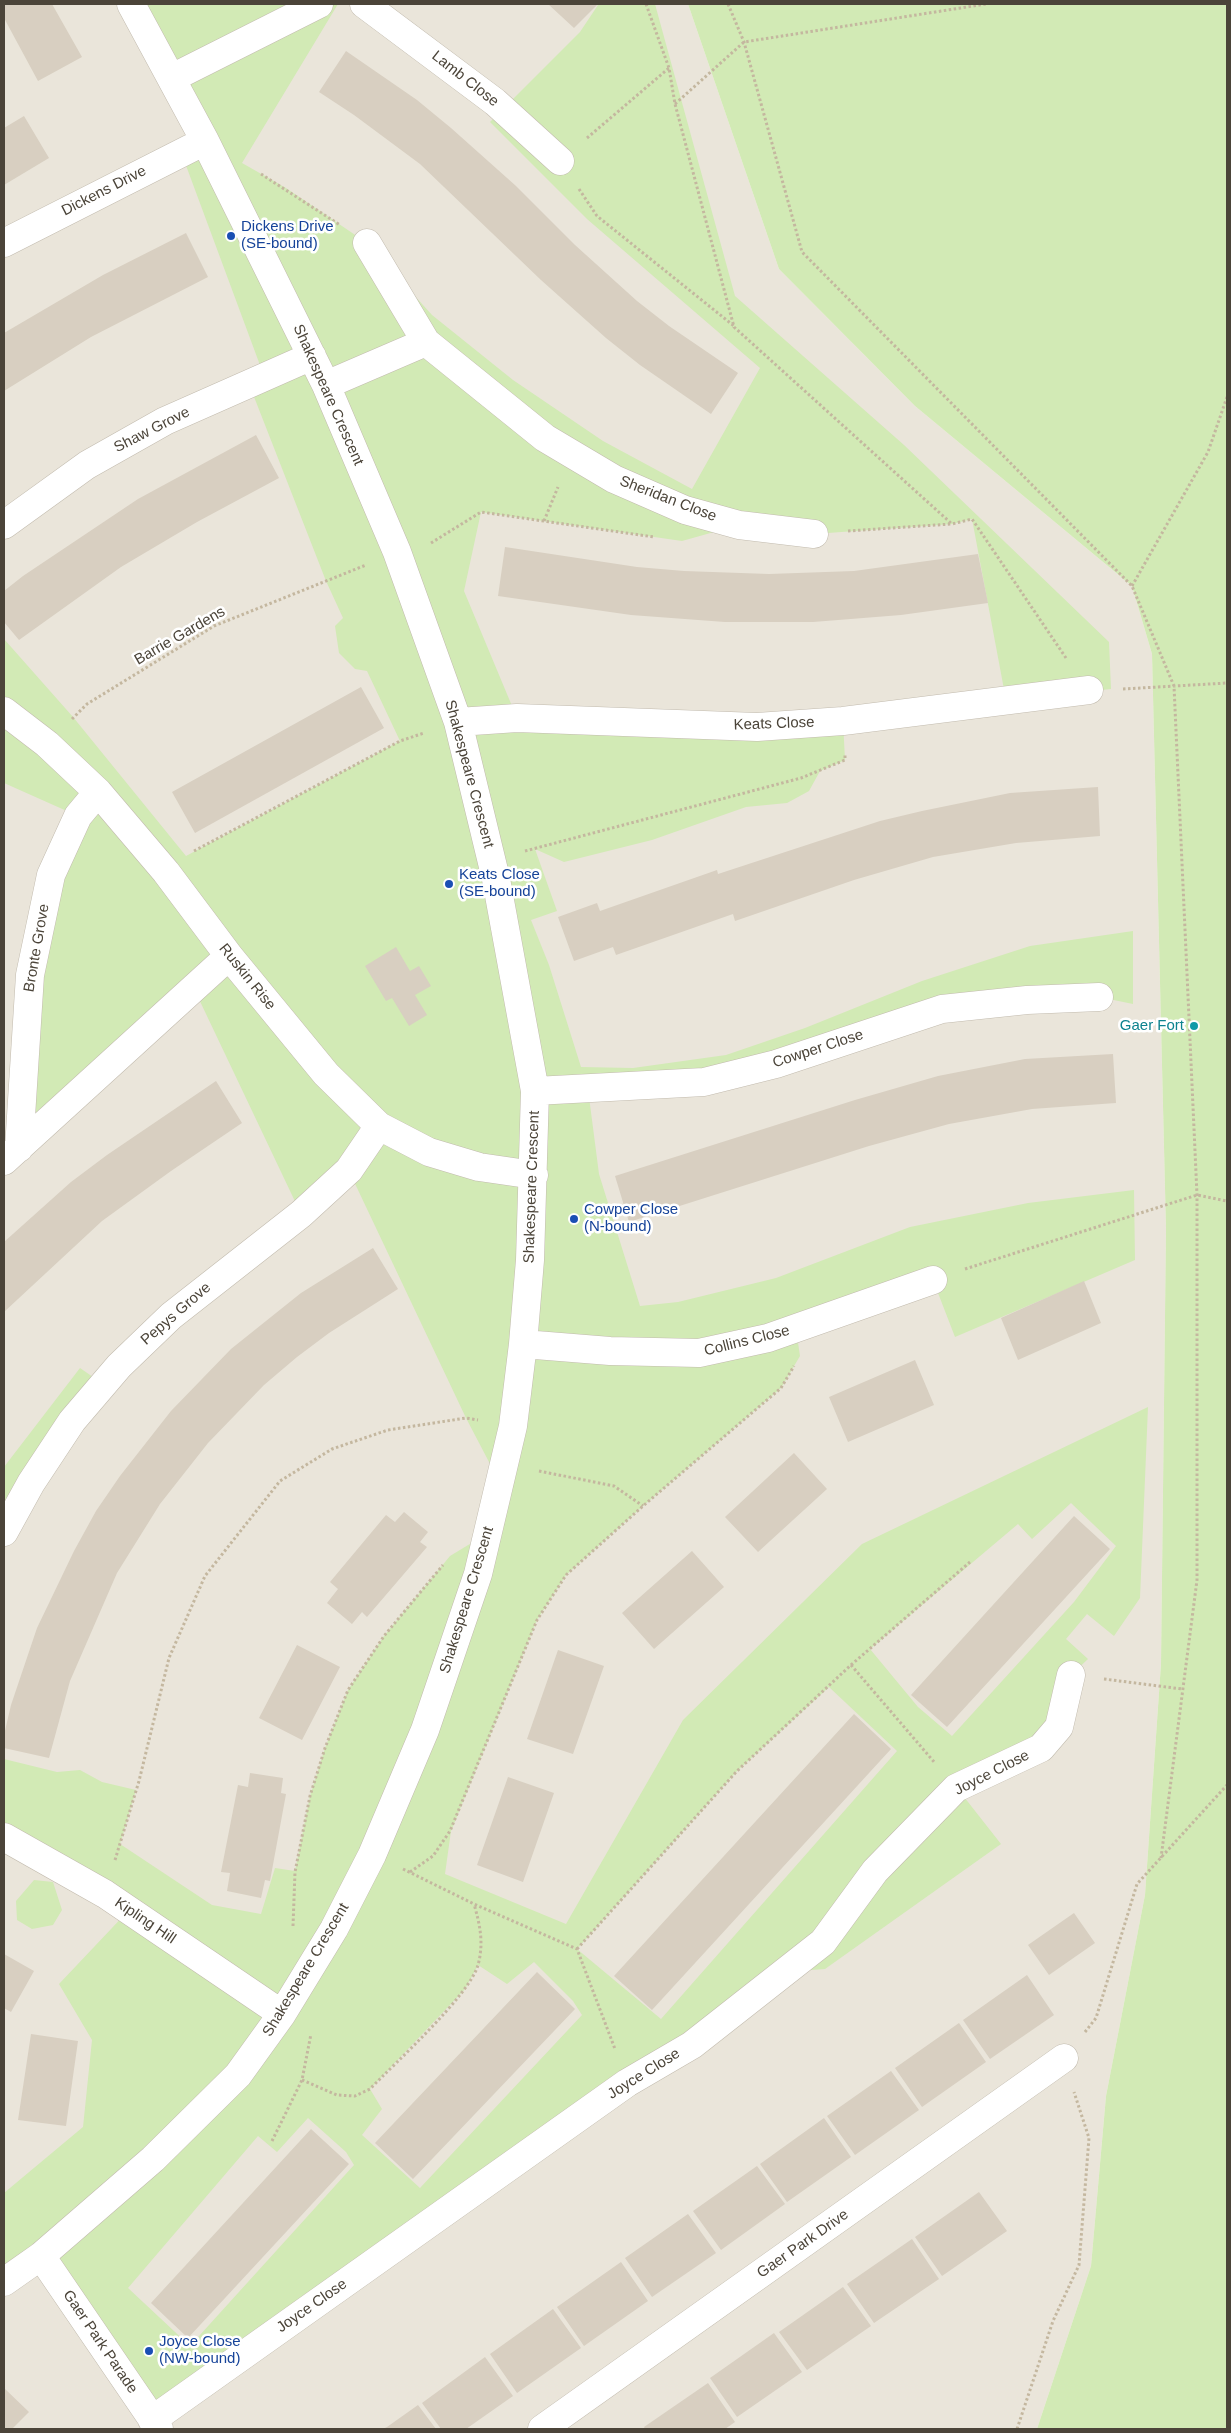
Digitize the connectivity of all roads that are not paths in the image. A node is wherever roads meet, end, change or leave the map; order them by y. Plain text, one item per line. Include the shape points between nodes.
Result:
1 (131, 4) edge
2 (319, 4) edge
3 (364, 4) edge
4 (172, 78) junction
5 (205, 141) junction
6 (560, 161) road end
7 (4, 243) edge
8 (367, 243) road end
9 (426, 342) junction
10 (312, 356) junction
11 (326, 385) junction
12 (4, 526) edge
13 (814, 534) road end
14 (1088, 690) road end
15 (4, 711) edge
16 (458, 722) junction
17 (98, 792) junction
18 (229, 956) junction
19 (1099, 997) dead end
20 (536, 1091) junction
21 (380, 1126) junction
22 (11, 1155) edge
23 (534, 1175) junction
24 (933, 1280) road end
25 (523, 1344) junction
26 (4, 1532) edge
27 (1071, 1675) road end
28 (4, 1837) edge
29 (282, 2014) junction
30 (1064, 2058) road end
31 (41, 2256) junction
32 (4, 2282) edge
33 (156, 2424) edge
34 (542, 2429) edge

1 - 4 street, Shakespeare Crescent
2 - 4 street
3 - 6 street, Lamb Close via 495,102
4 - 5 street, Shakespeare Crescent
5 - 7 street, Dickens Drive
5 - 10 street, Shakespeare Crescent
8 - 9 street, Sheridan Close
9 - 11 street
9 - 13 street, Sheridan Close via 545,438 614,479 685,510 739,525
10 - 11 street, Shakespeare Crescent
10 - 12 street, Shaw Grove via 165,421 87,465
11 - 16 street, Shakespeare Crescent via 397,552
14 - 16 street, Keats Close via 843,721 757,727 517,718
15 - 17 street, Ruskin Rise via 47,744
16 - 20 street, Shakespeare Crescent via 491,862
17 - 18 street, Ruskin Rise via 166,872
17 - 22 street, Bronte Grove via 78,816 51,875 30,975
18 - 21 street, Ruskin Rise via 326,1074
18 - 22 street, Bronte Grove
19 - 20 street, Cowper Close via 1027,1000 942,1010 776,1064 704,1082
20 - 23 street, Shakespeare Crescent
21 - 23 street, Ruskin Rise via 429,1152 479,1167
21 - 26 street, Pepys Grove via 349,1170 322,1196 170,1316 119,1366 72,1421 31,1483
23 - 25 street, Shakespeare Crescent
24 - 25 street, Collins Close via 768,1338 699,1353 610,1351
25 - 29 street, Shakespeare Crescent via 506,1464 478,1574 425,1730 372,1855 334,1928
27 - 33 street, Joyce Close via 1058,1727 1041,1748 956,1788 875,1871 822,1942 692,2045 627,2083
28 - 29 street, Kipling Hill via 105,1894
29 - 31 street, Shakespeare Crescent via 238,2075 153,2158
30 - 34 street, Gaer Park Drive
31 - 32 street, Shakespeare Crescent
31 - 33 street, Gaer Park Parade

